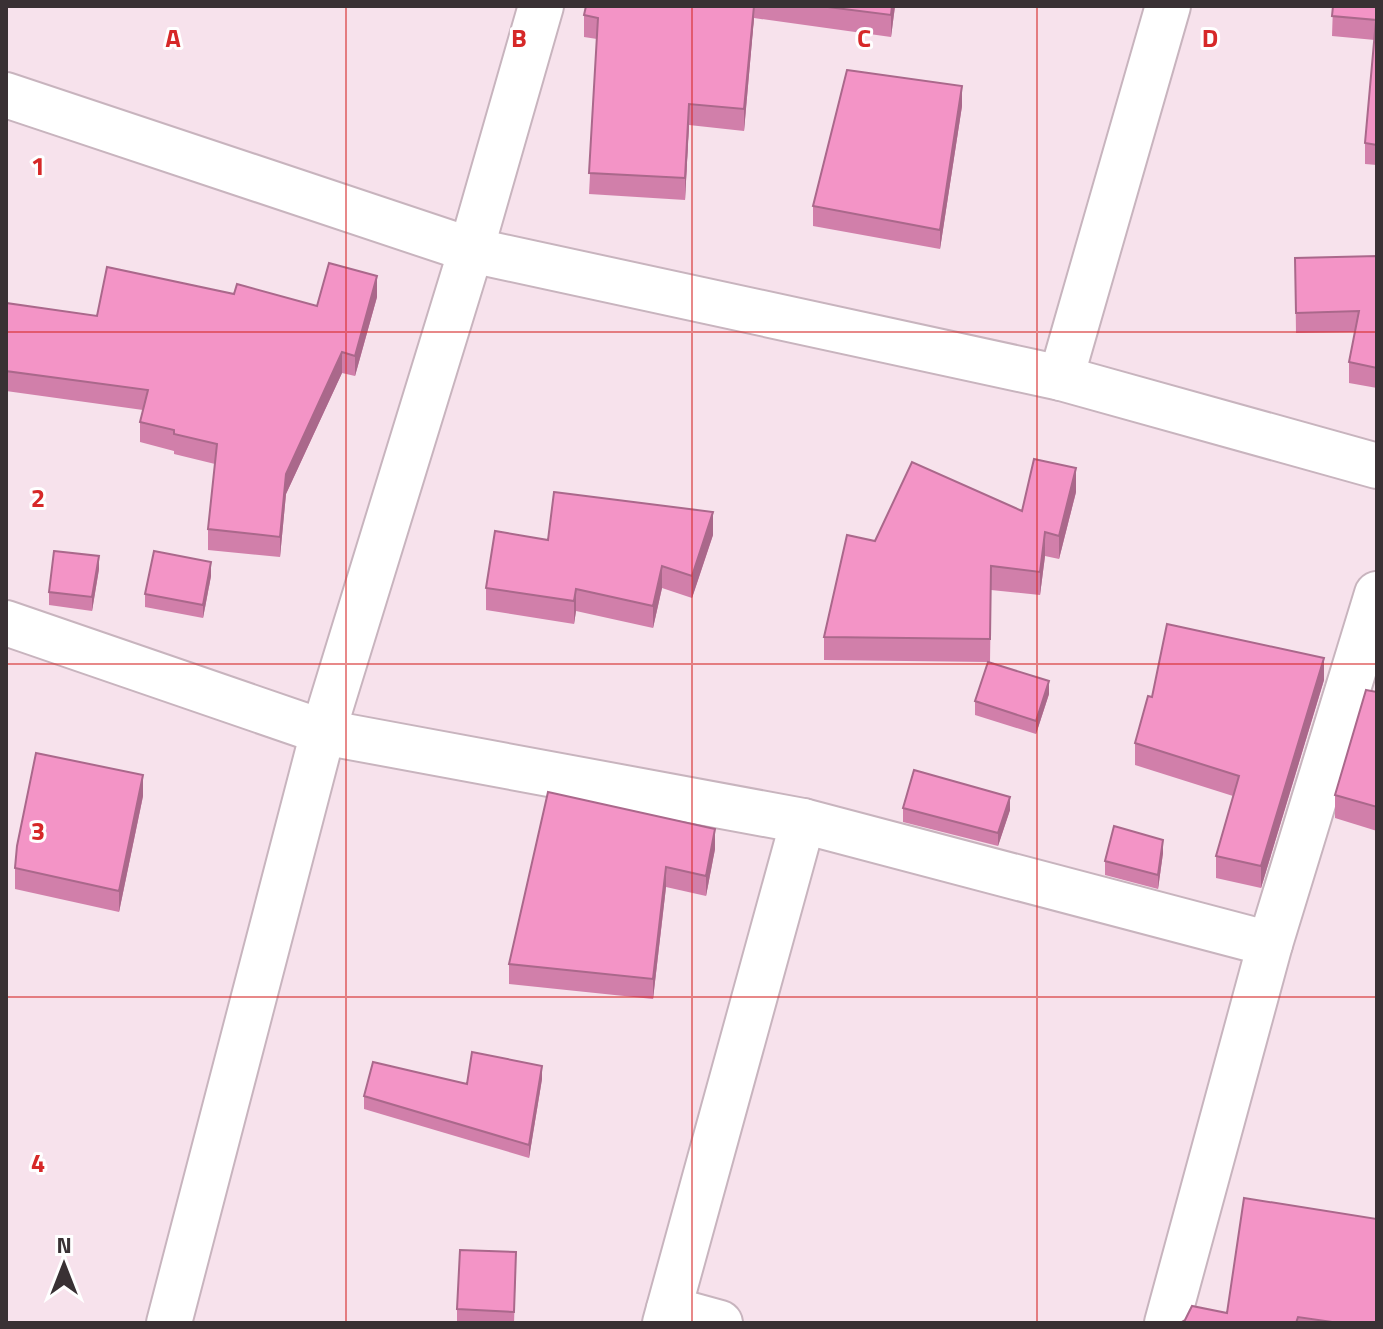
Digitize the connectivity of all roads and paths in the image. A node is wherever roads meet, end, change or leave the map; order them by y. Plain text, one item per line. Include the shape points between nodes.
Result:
1 (541, 6) edge
2 (1168, 6) edge
3 (6, 95) edge
4 (471, 250) junction
5 (1061, 378) junction
6 (1377, 466) edge
7 (1377, 594) edge
8 (6, 623) edge
9 (323, 732) junction
10 (803, 821) junction
11 (1270, 944) junction
12 (667, 1316) edge
13 (169, 1323) edge
14 (720, 1323) edge
15 (1167, 1323) edge

1 - 4 street
2 - 5 street
3 - 4 street
4 - 5 street
4 - 9 street
5 - 6 street
7 - 11 street
8 - 9 street
9 - 10 street
9 - 13 street
10 - 11 street
10 - 12 street
11 - 15 street
12 - 14 street

